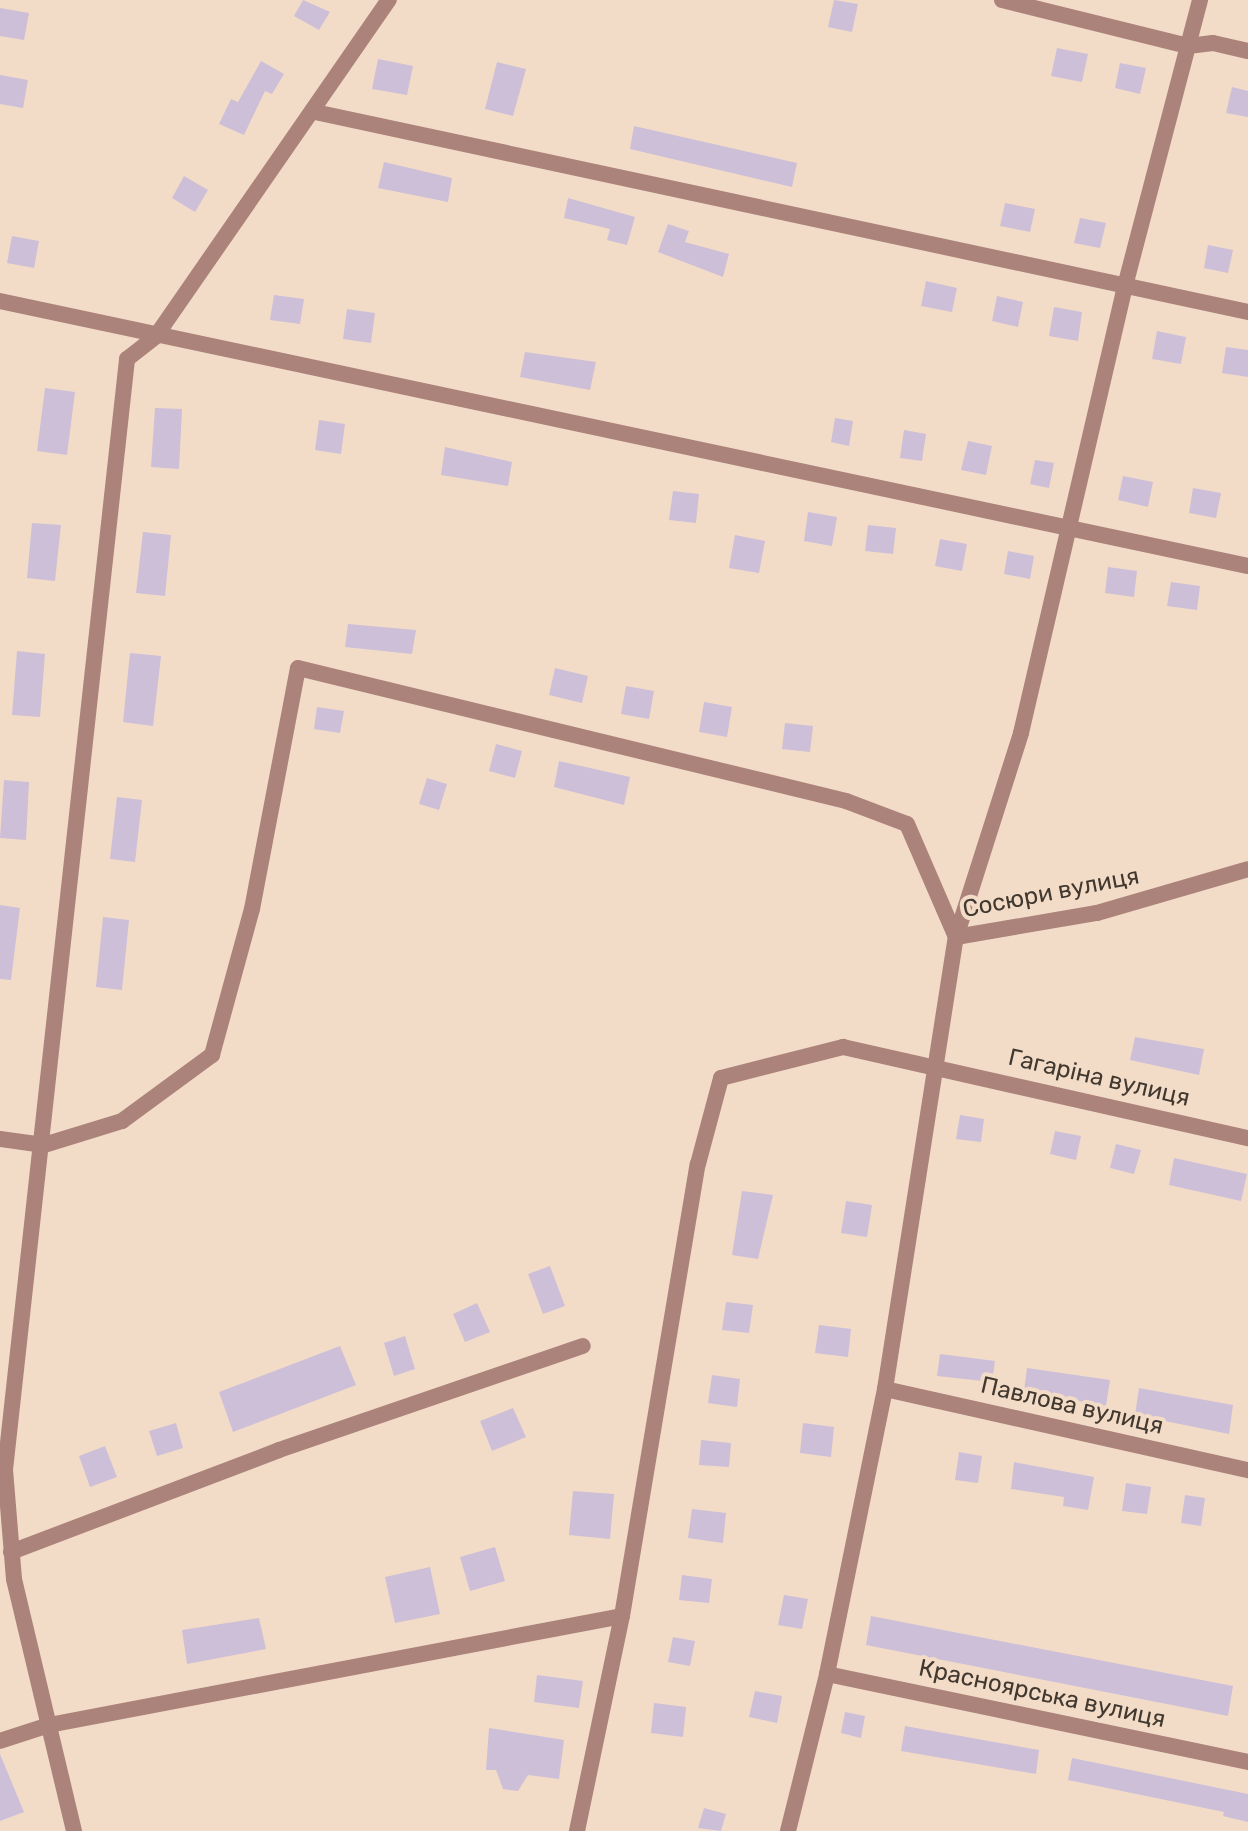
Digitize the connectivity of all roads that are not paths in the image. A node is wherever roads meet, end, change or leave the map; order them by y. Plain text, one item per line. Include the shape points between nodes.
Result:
1 (389, 0) edge
2 (1002, 0) edge
3 (1200, 0) edge
4 (1188, 46) junction
5 (1248, 51) edge
6 (315, 112) junction
7 (1125, 286) junction
8 (0, 301) edge
9 (1248, 312) edge
10 (156, 336) junction
11 (1068, 524) junction
12 (1248, 566) edge
13 (1248, 869) edge
14 (956, 937) junction
15 (938, 1065) junction
16 (1248, 1138) edge
17 (0, 1139) edge
18 (44, 1145) junction
19 (583, 1346) dead end
20 (885, 1389) junction
21 (1248, 1470) edge
22 (11, 1552) junction
23 (622, 1616) junction
24 (827, 1674) junction
25 (49, 1725) junction
26 (0, 1741) edge
27 (1248, 1762) edge
28 (74, 1831) edge
29 (577, 1831) edge
30 (788, 1831) edge

1 - 6 street
2 - 4 street
3 - 4 street
4 - 5 street via 1213,43
4 - 7 street
6 - 7 street
6 - 10 street
7 - 9 street
7 - 11 street
8 - 10 street
10 - 11 street
10 - 18 street via 127,359
11 - 12 street
11 - 14 street via 1021,733
13 - 14 street, Сосюри вулиця via 1097,913
14 - 15 street
14 - 18 street via 907,824 846,801 298,668 252,909 212,1055 122,1121
15 - 16 street, Гагаріна вулиця
15 - 20 street
15 - 23 street, Гагаріна вулиця via 843,1047 721,1078 698,1164
17 - 18 street
18 - 22 street via 5,1470
19 - 22 street via 279,1450
20 - 21 street, Павлова вулиця
20 - 24 street
22 - 25 street
23 - 25 street
23 - 29 street
24 - 27 street, Красноярська вулиця
24 - 30 street
25 - 26 street
25 - 28 street

